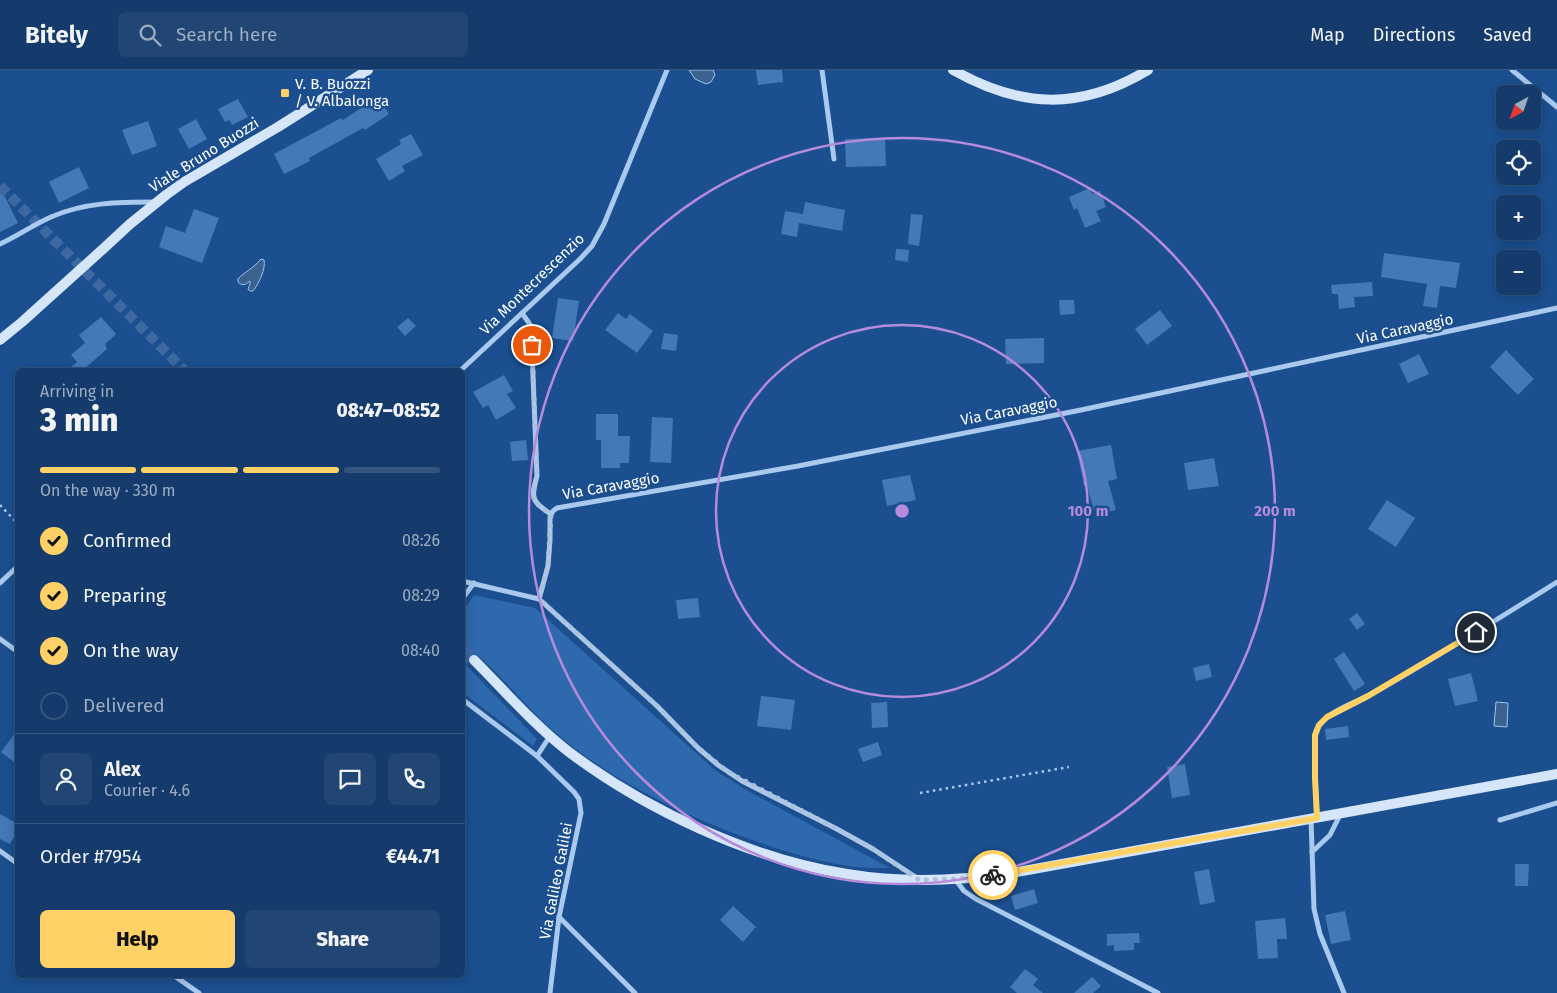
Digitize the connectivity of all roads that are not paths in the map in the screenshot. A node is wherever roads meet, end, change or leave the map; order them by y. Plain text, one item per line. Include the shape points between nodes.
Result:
1 (368, 70) edge
2 (667, 70) edge
3 (822, 70) edge
4 (952, 70) edge
5 (1148, 70) edge
6 (1512, 70) edge
7 (1557, 107) edge
8 (834, 159) dead end
9 (157, 202) junction
10 (0, 244) edge
11 (1557, 308) edge
12 (522, 313) junction
13 (0, 340) edge
14 (463, 368) edge
15 (551, 514) junction
16 (15, 569) edge
17 (465, 582) edge
18 (1557, 582) edge
19 (0, 583) edge
20 (474, 583) junction
21 (465, 595) edge
22 (539, 599) junction
23 (0, 639) edge
24 (15, 650) edge
25 (474, 660) tunnel mouth
26 (465, 701) edge
27 (550, 736) junction
28 (537, 756) junction
29 (1557, 774) edge
30 (1557, 803) edge
31 (1340, 814) junction
32 (1314, 819) junction
33 (1500, 820) dead end
34 (0, 851) edge
35 (1312, 852) junction
36 (15, 862) edge
37 (955, 879) junction
38 (919, 880) junction
39 (559, 917) junction
40 (177, 978) edge
41 (199, 993) edge
42 (550, 993) edge
43 (635, 993) edge
44 (1158, 993) edge
45 (1344, 993) edge

1 - 9 main road, Viale Bruno Buozzi via 184,182
2 - 12 street, Via Montecrescenzio via 598,236 580,259
3 - 8 street
4 - 5 main road via 1003,93 1047,100 1091,94 1126,82
6 - 7 street
9 - 10 street via 108,202 79,207 51,217
9 - 13 main road, Viale Bruno Buozzi
11 - 15 street, Via Caravaggio via 1081,410 798,466 557,508
12 - 14 street, Via Montecrescenzio
12 - 15 street via 531,326 537,476 533,496 540,507
15 - 22 street, Via Caravaggio via 548,566
16 - 19 street
17 - 20 street
18 - 32 street via 1321,722 1315,735
20 - 21 street
20 - 22 street
22 - 38 street via 723,769 873,849
23 - 24 street
25 - 27 main road
26 - 28 street, Via Galileo Galilei
27 - 28 street
27 - 38 main road via 626,790 681,820 732,842 834,872
28 - 39 street, Via Galileo Galilei via 571,788 581,808
29 - 31 main road
30 - 33 street
31 - 32 main road
31 - 35 street via 1330,835
32 - 35 street
32 - 37 main road via 1012,873
34 - 36 street
35 - 45 street via 1315,916
37 - 38 main road
37 - 44 street via 976,899
39 - 42 street, Via Galileo Galilei
39 - 43 street
40 - 41 street

